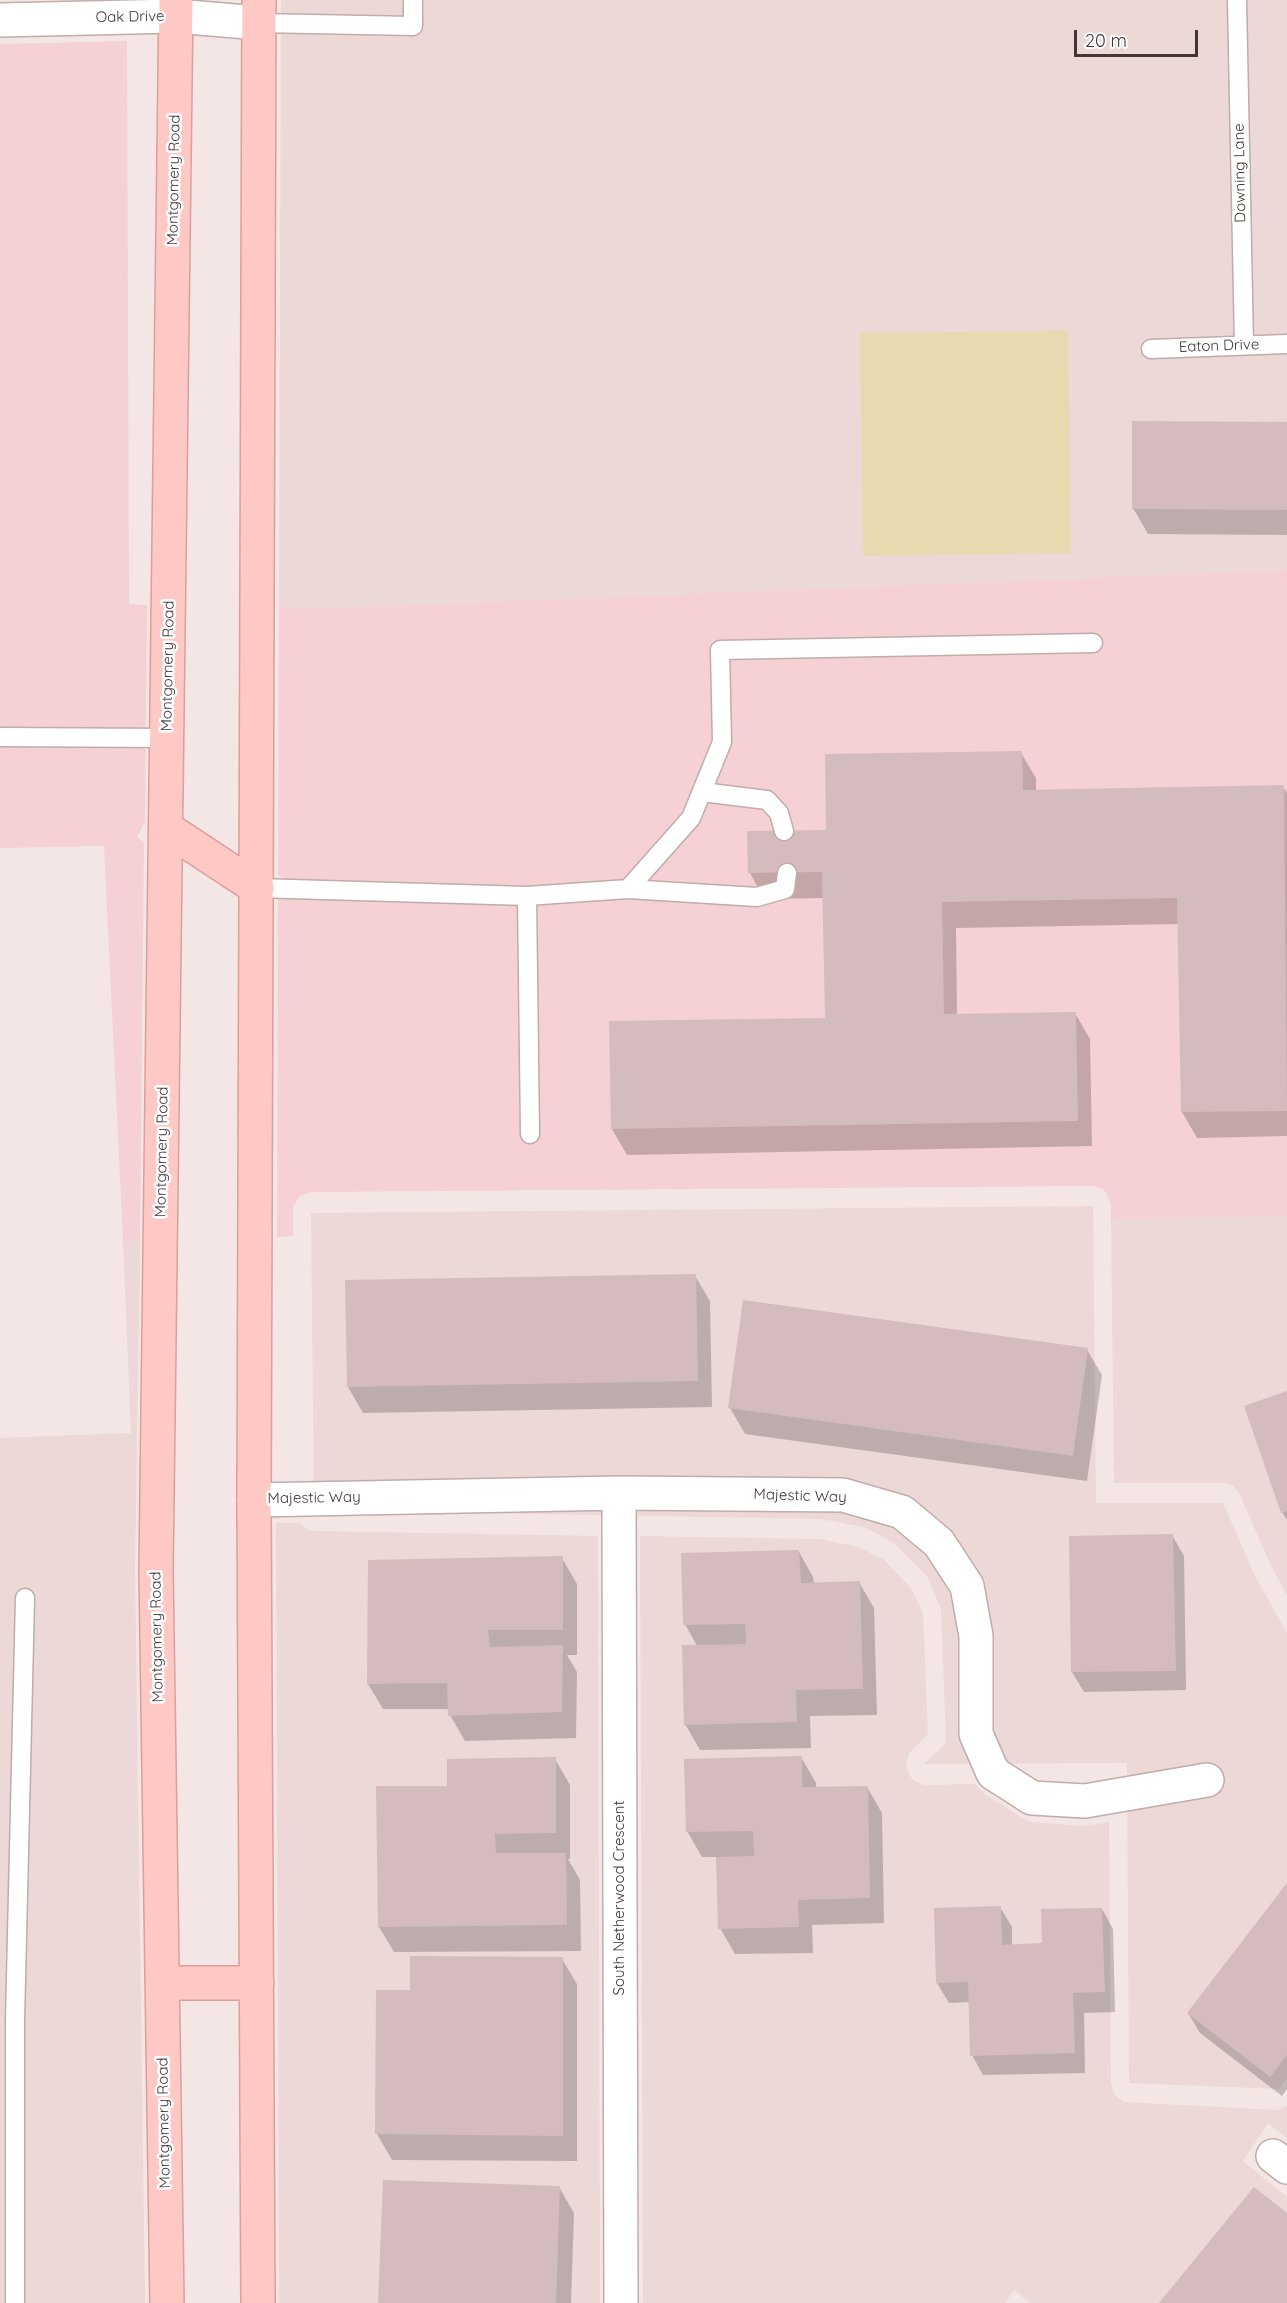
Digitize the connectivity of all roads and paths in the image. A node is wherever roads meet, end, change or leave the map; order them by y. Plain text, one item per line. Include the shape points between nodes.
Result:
1 (413, 0) edge
2 (1237, 0) edge
3 (176, 8) edge
4 (259, 12) edge
5 (0, 20) edge
6 (1287, 344) edge
7 (1244, 345) junction
8 (1151, 349) dead end
9 (1093, 643) dead end
10 (0, 737) edge
11 (167, 738) junction
12 (702, 792) junction
13 (166, 828) junction
14 (784, 831) dead end
15 (787, 873) dead end
16 (257, 888) junction
17 (628, 888) junction
18 (527, 896) junction
19 (530, 1134) dead end
20 (619, 1493) junction
21 (254, 1500) junction
22 (25, 1598) dead end
23 (1207, 1780) dead end
24 (162, 1983) junction
25 (257, 1983) junction
26 (15, 2303) edge
27 (167, 2303) edge
28 (258, 2303) edge
29 (621, 2303) edge

1 - 4 lane via 413,26
2 - 7 lane, Downing Lane
3 - 4 street, Oak Drive
3 - 5 street, Oak Drive
3 - 11 main road, Montgomery Road
4 - 16 main road
6 - 7 lane, Eaton Drive
7 - 8 lane, Eaton Drive
9 - 12 lane via 720,650 722,742
10 - 11 lane
11 - 13 main road, Montgomery Road
12 - 14 lane via 767,800 779,813
12 - 17 lane via 691,818
13 - 16 main road
13 - 24 main road, Montgomery Road via 156,1570
15 - 17 lane via 786,889 757,897
16 - 18 lane
16 - 21 main road
17 - 18 lane
18 - 19 lane
20 - 21 street, Majestic Way
20 - 23 street, Majestic Way via 843,1495 902,1512 939,1543 967,1586 976,1636 976,1734 993,1773 1032,1798 1085,1802
20 - 29 street, South Netherwood Crescent
21 - 25 main road
22 - 26 lane via 15,2008
24 - 25 main road
24 - 27 main road, Montgomery Road
25 - 28 main road

